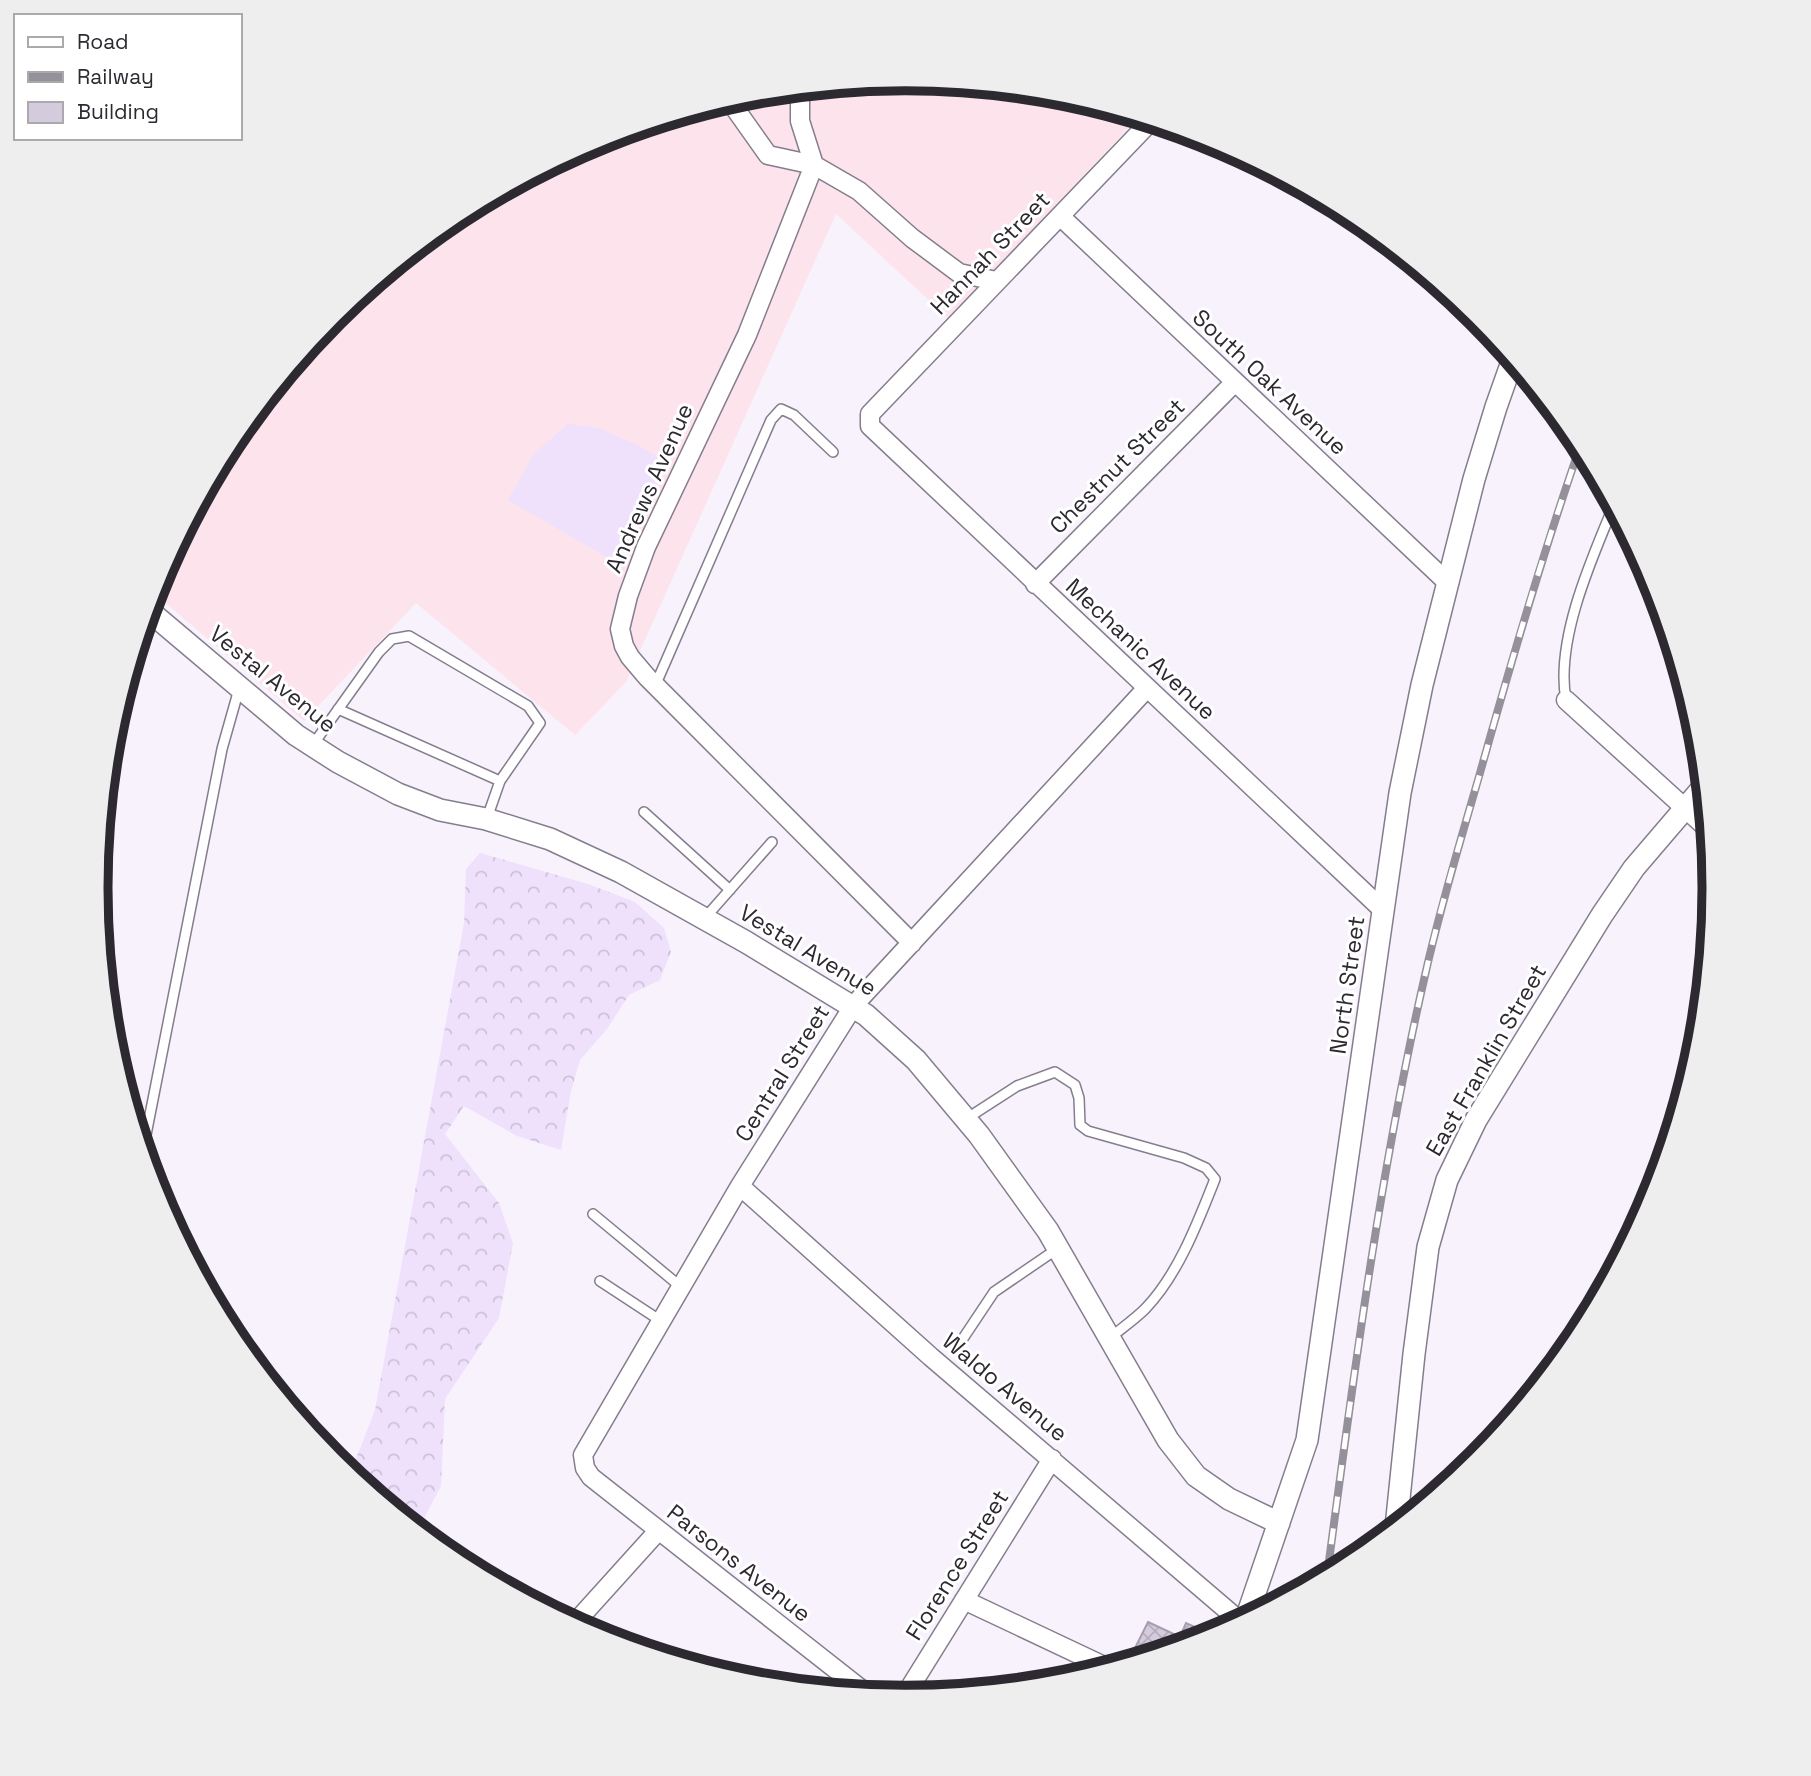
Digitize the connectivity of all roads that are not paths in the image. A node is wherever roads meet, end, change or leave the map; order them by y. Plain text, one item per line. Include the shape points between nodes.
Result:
1 (800, 98) edge
2 (736, 109) edge
3 (1144, 128) edge
4 (814, 165) junction
5 (1060, 215) junction
6 (996, 281) junction
7 (1510, 369) edge
8 (1234, 383) junction
9 (869, 421) joint
10 (833, 452) dead end
11 (1610, 516) edge
12 (1035, 583) junction
13 (1448, 583) junction
14 (156, 617) edge
15 (655, 685) junction
16 (239, 687) junction
17 (1147, 688) junction
18 (1566, 700) joint
19 (338, 709) junction
20 (312, 746) junction
21 (500, 781) junction
22 (1697, 793) edge
23 (1685, 806) junction
24 (644, 812) dead end
25 (486, 819) junction
26 (1700, 821) edge
27 (772, 842) dead end
28 (730, 890) junction
29 (1384, 911) junction
30 (704, 919) junction
31 (912, 943) junction
32 (853, 1005) junction
33 (966, 1119) junction
34 (147, 1130) edge
35 (740, 1186) junction
36 (593, 1214) dead end
37 (1059, 1248) junction
38 (600, 1281) dead end
39 (681, 1287) junction
40 (661, 1321) junction
41 (1110, 1339) junction
42 (962, 1340) dead end
43 (1052, 1460) junction
44 (585, 1468) joint
45 (1397, 1515) edge
46 (1279, 1522) junction
47 (658, 1531) junction
48 (964, 1600) junction
49 (1250, 1606) edge
50 (1232, 1614) edge
51 (581, 1615) edge
52 (1095, 1662) edge
53 (853, 1683) edge
54 (912, 1685) edge

1 - 4 street via 800,121
2 - 4 street via 768,155
3 - 5 street, Hannah Street
4 - 6 street via 859,191 959,273
4 - 15 street, Andrews Avenue via 747,335 646,547 628,596 620,629 624,646
5 - 6 street, Hannah Street
5 - 8 street, South Oak Avenue
6 - 9 street, Hannah Street via 870,414
7 - 13 street, North Street via 1474,480
8 - 12 street, Chestnut Street
8 - 13 street, South Oak Avenue
9 - 12 street, Mechanic Avenue
10 - 15 lane via 794,415 781,409 771,420
11 - 18 lane via 1568,637 1563,681
12 - 17 street, Mechanic Avenue
13 - 29 street, North Street via 1400,793
14 - 16 street, Vestal Avenue
15 - 31 street, Andrews Avenue
16 - 20 street, Vestal Avenue
16 - 34 lane via 222,749
17 - 29 street, Mechanic Avenue
17 - 31 street, Central Street
18 - 23 street
19 - 20 lane
19 - 21 lane
19 - 21 lane via 379,652 392,639 409,636 528,706 540,723
20 - 25 street, Vestal Avenue via 398,794 440,810
21 - 25 lane
22 - 23 street, East Franklin Street
23 - 26 street
23 - 45 street, East Franklin Street via 1602,915 1476,1120 1447,1180 1428,1247
24 - 28 lane
25 - 30 street, Vestal Avenue via 551,839
27 - 28 lane
28 - 30 lane
29 - 46 street, North Street via 1312,1413
30 - 32 street, Vestal Avenue
31 - 32 street, Central Street
32 - 33 street, Vestal Avenue via 916,1060
32 - 35 street, Central Street
33 - 37 street, Vestal Avenue
33 - 41 lane via 1017,1086 1055,1072 1075,1085 1080,1125 1088,1131 1184,1158 1206,1168 1215,1179 1195,1230 1169,1276 1146,1308
35 - 39 street, Central Street
35 - 43 street, Waldo Avenue
36 - 39 lane
37 - 41 street, Vestal Avenue
37 - 42 lane via 994,1292
38 - 40 lane
39 - 40 street, Central Street
40 - 44 street, Central Street via 583,1455
41 - 46 street, Vestal Avenue via 1168,1440 1196,1476 1229,1499
43 - 48 street, Florence Street
43 - 50 street, Waldo Avenue
44 - 47 street, Parsons Avenue
46 - 49 street, North Street
47 - 51 street
47 - 53 street, Parsons Avenue
48 - 52 street
48 - 54 street, Florence Street

